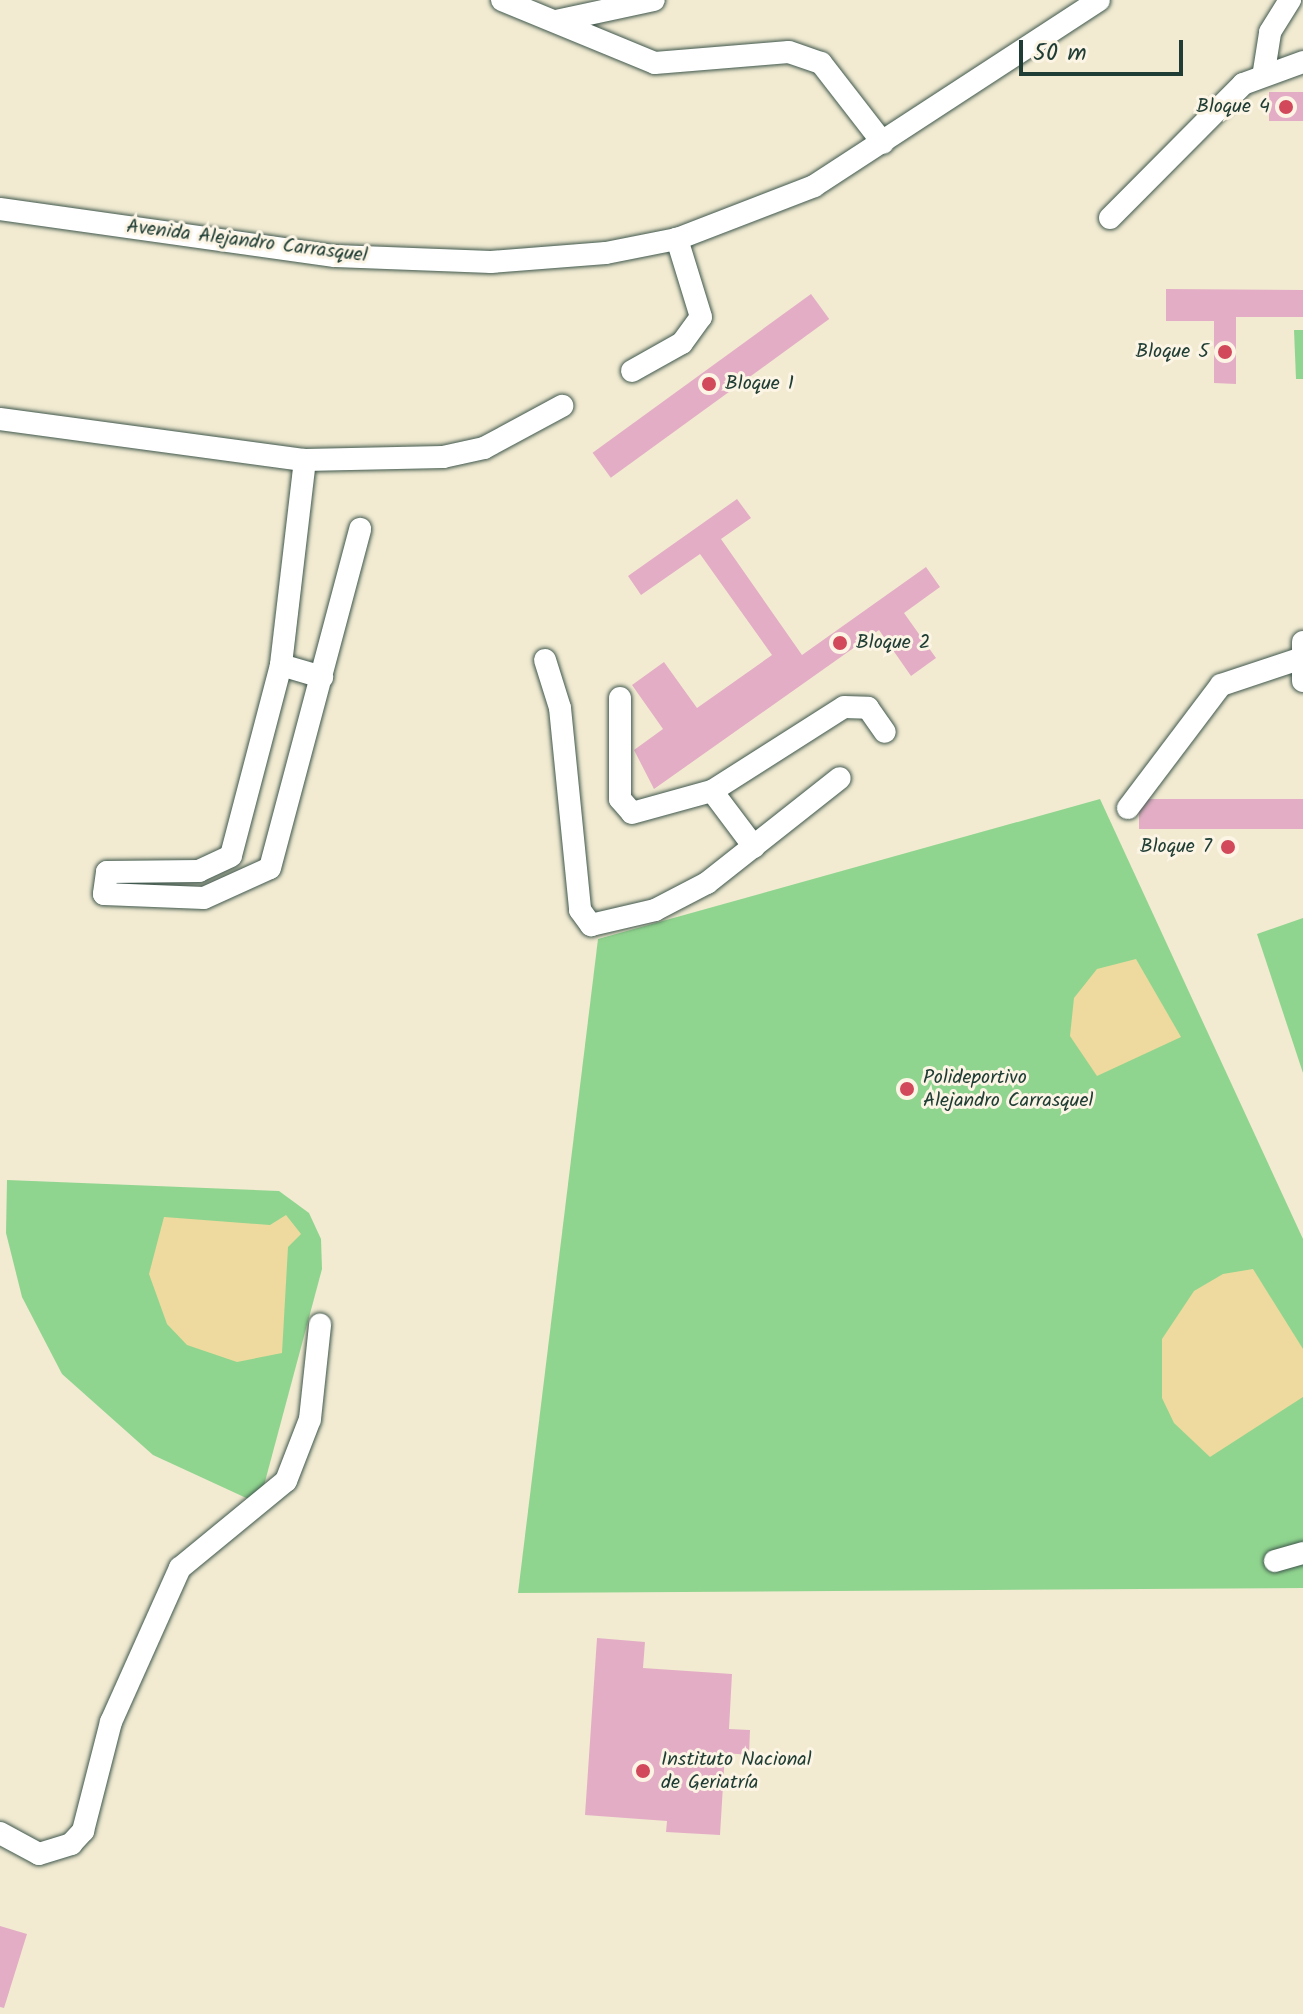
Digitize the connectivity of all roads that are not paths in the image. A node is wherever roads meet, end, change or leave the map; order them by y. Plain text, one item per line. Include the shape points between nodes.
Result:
1 (502, 0) edge
2 (654, 0) edge
3 (1099, 0) edge
4 (1290, 0) edge
5 (556, 21) junction
6 (1303, 62) edge
7 (1264, 71) junction
8 (883, 143) junction
9 (0, 209) edge
10 (1110, 218) dead end
11 (677, 239) junction
12 (632, 371) dead end
13 (562, 406) dead end
14 (0, 419) edge
15 (305, 460) junction
16 (360, 529) dead end
17 (545, 660) dead end
18 (1302, 661) edge
19 (281, 665) junction
20 (322, 677) junction
21 (620, 698) dead end
22 (885, 732) dead end
23 (840, 778) dead end
24 (712, 791) junction
25 (1128, 808) dead end
26 (754, 847) junction
27 (320, 1325) dead end
28 (1303, 1553) edge
29 (1275, 1561) dead end
30 (0, 1833) edge

1 - 5 street
2 - 5 street
3 - 8 street, Avenida Alejandro Carrasquel
4 - 7 street via 1270,32
5 - 8 street via 655,63 789,52 821,63
6 - 7 street
7 - 10 street
8 - 11 street, Avenida Alejandro Carrasquel via 814,186
9 - 11 street, Avenida Alejandro Carrasquel via 335,256 491,262
11 - 12 street via 701,317 682,343
13 - 15 street via 463,455
14 - 15 street
15 - 19 street
16 - 20 street
17 - 26 street via 560,708 580,910 591,925 655,910
18 - 25 street via 1221,685
19 - 20 street
19 - 20 street via 231,856 199,871 107,872 104,894 212,897 270,868
21 - 24 street via 620,799 632,813
22 - 24 street via 868,708 844,707
23 - 26 street
24 - 26 street
27 - 30 street via 310,1419 286,1481 180,1568 111,1722 83,1831 71,1844 39,1854
28 - 29 street

